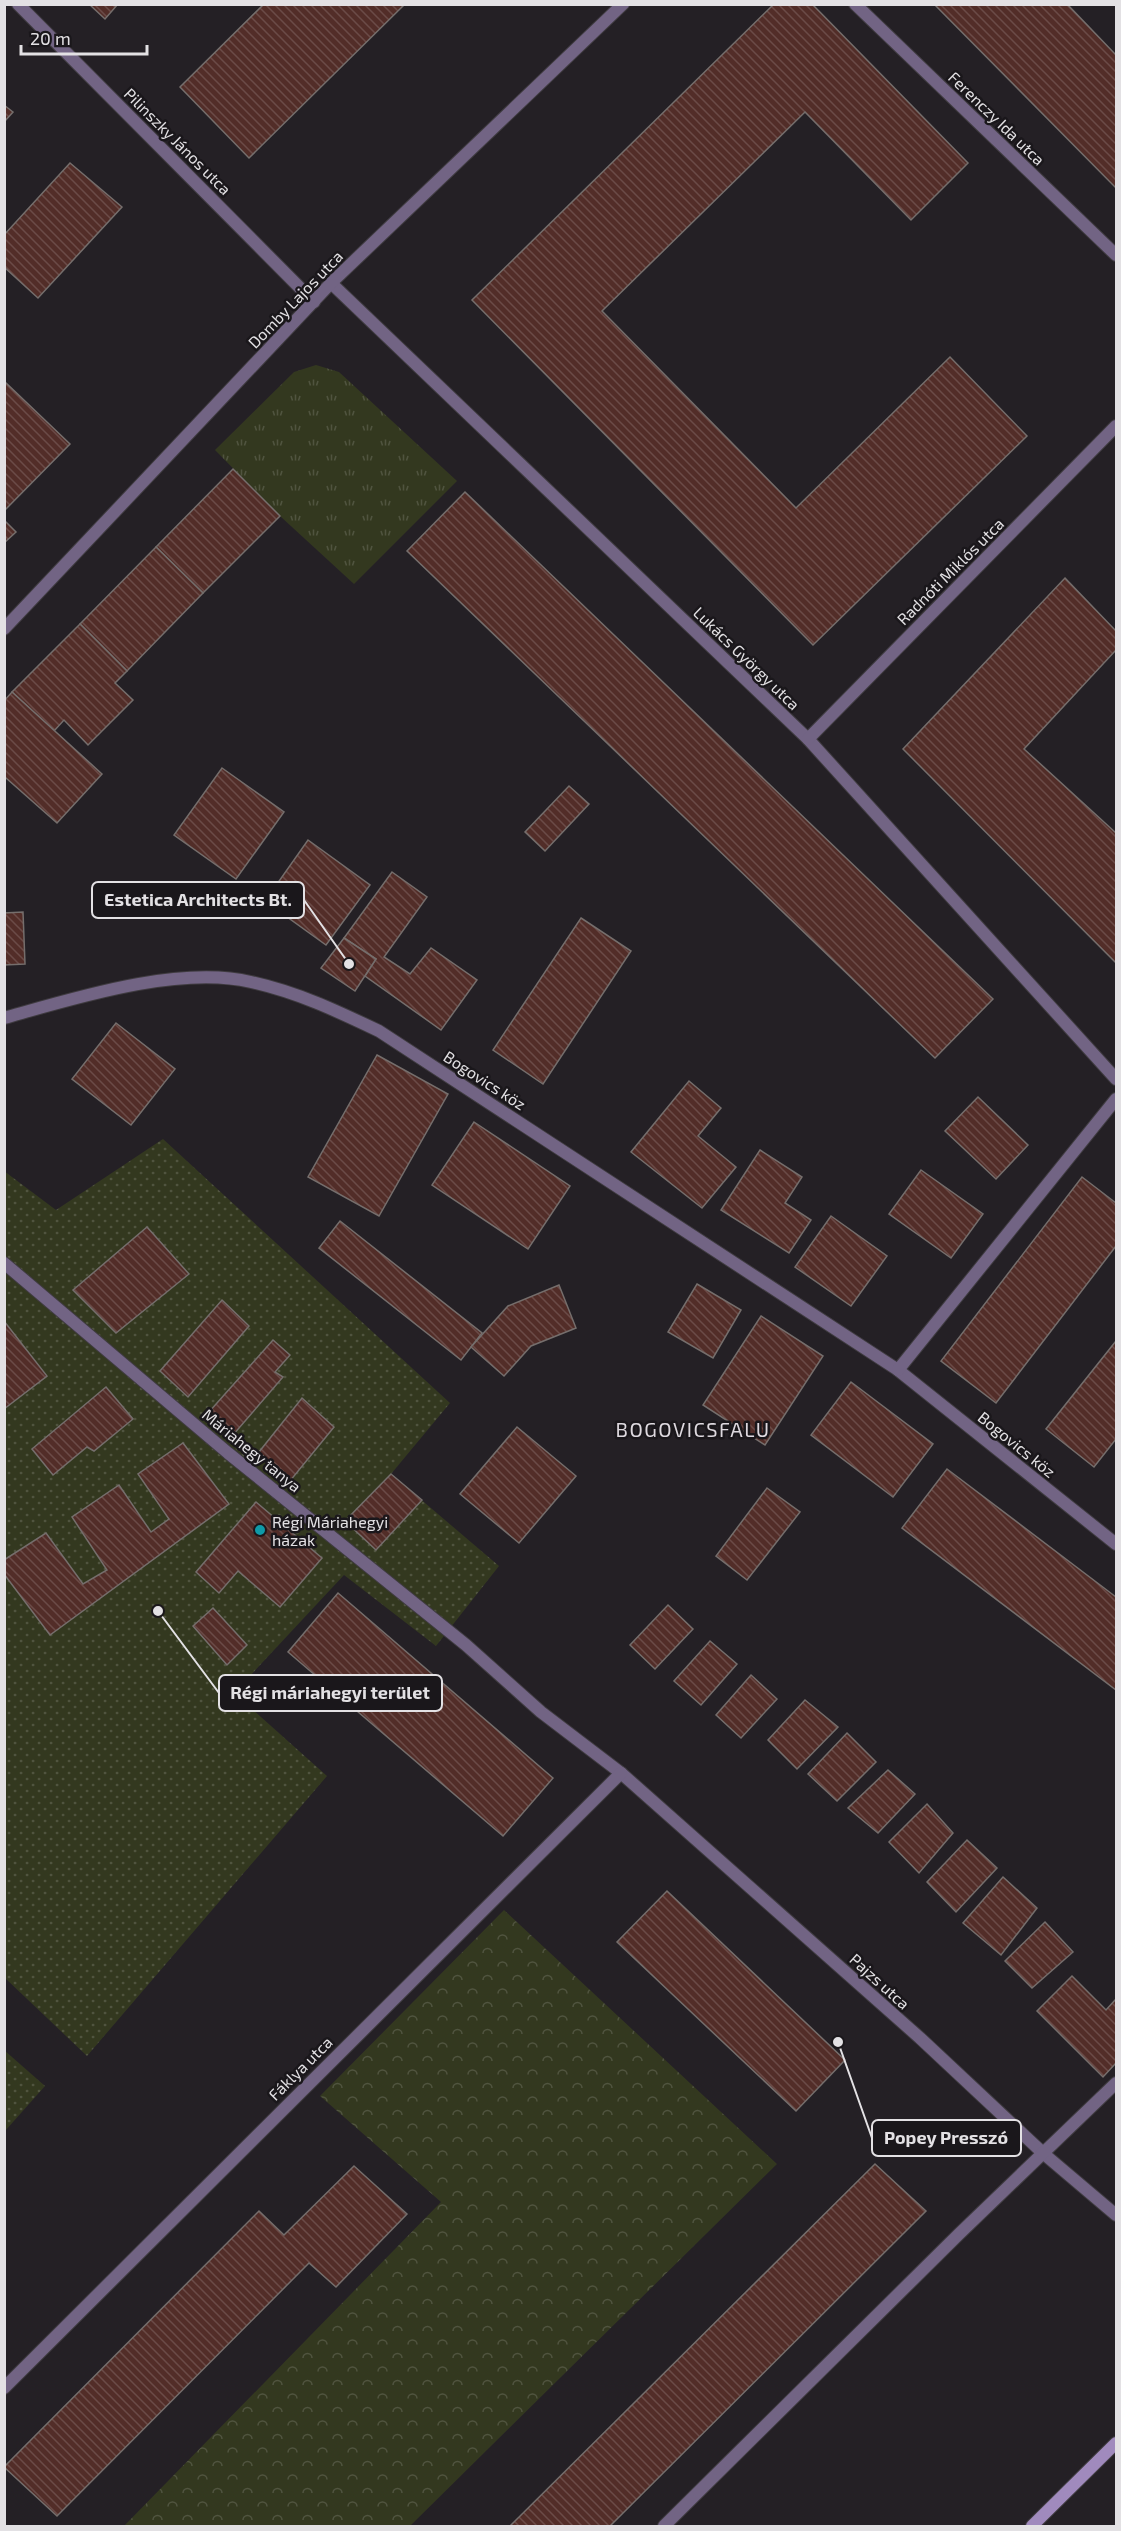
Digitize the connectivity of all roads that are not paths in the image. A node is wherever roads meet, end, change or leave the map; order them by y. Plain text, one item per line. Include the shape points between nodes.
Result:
1 (18, 4) edge
2 (623, 4) edge
3 (855, 4) edge
4 (1116, 255) edge
5 (331, 283) junction
6 (314, 302) junction
7 (1116, 426) edge
8 (4, 629) edge
9 (808, 739) junction
10 (4, 1018) edge
11 (1116, 1079) edge
12 (1116, 1099) edge
13 (4, 1263) edge
14 (898, 1370) junction
15 (1116, 1544) edge
16 (621, 1773) junction
17 (1116, 2083) edge
18 (1044, 2154) junction
19 (1116, 2215) edge
20 (4, 2388) edge
21 (1116, 2444) edge
22 (664, 2526) edge
23 (1032, 2526) edge

1 - 6 street, Pilinszky János utca
2 - 5 street, Domby Lajos utca
3 - 4 street, Ferenczy Ida utca
5 - 6 street, Domby Lajos utca
5 - 9 street, Lukács György utca
6 - 8 street, Domby Lajos utca
7 - 9 street, Radnóti Miklós utca
9 - 11 street, Lukács György utca
10 - 14 street, Bogovics köz via 124,987 186,978 249,981 313,999 379,1031
12 - 14 street
13 - 16 street, Máriahegy tanya via 228,1453 466,1645 541,1712
14 - 15 street, Bogovics köz
16 - 18 street, Pajzs utca via 920,2038
16 - 20 street, Fáklya utca
17 - 18 street
18 - 19 street, Pajzs utca
18 - 22 street
21 - 23 street

